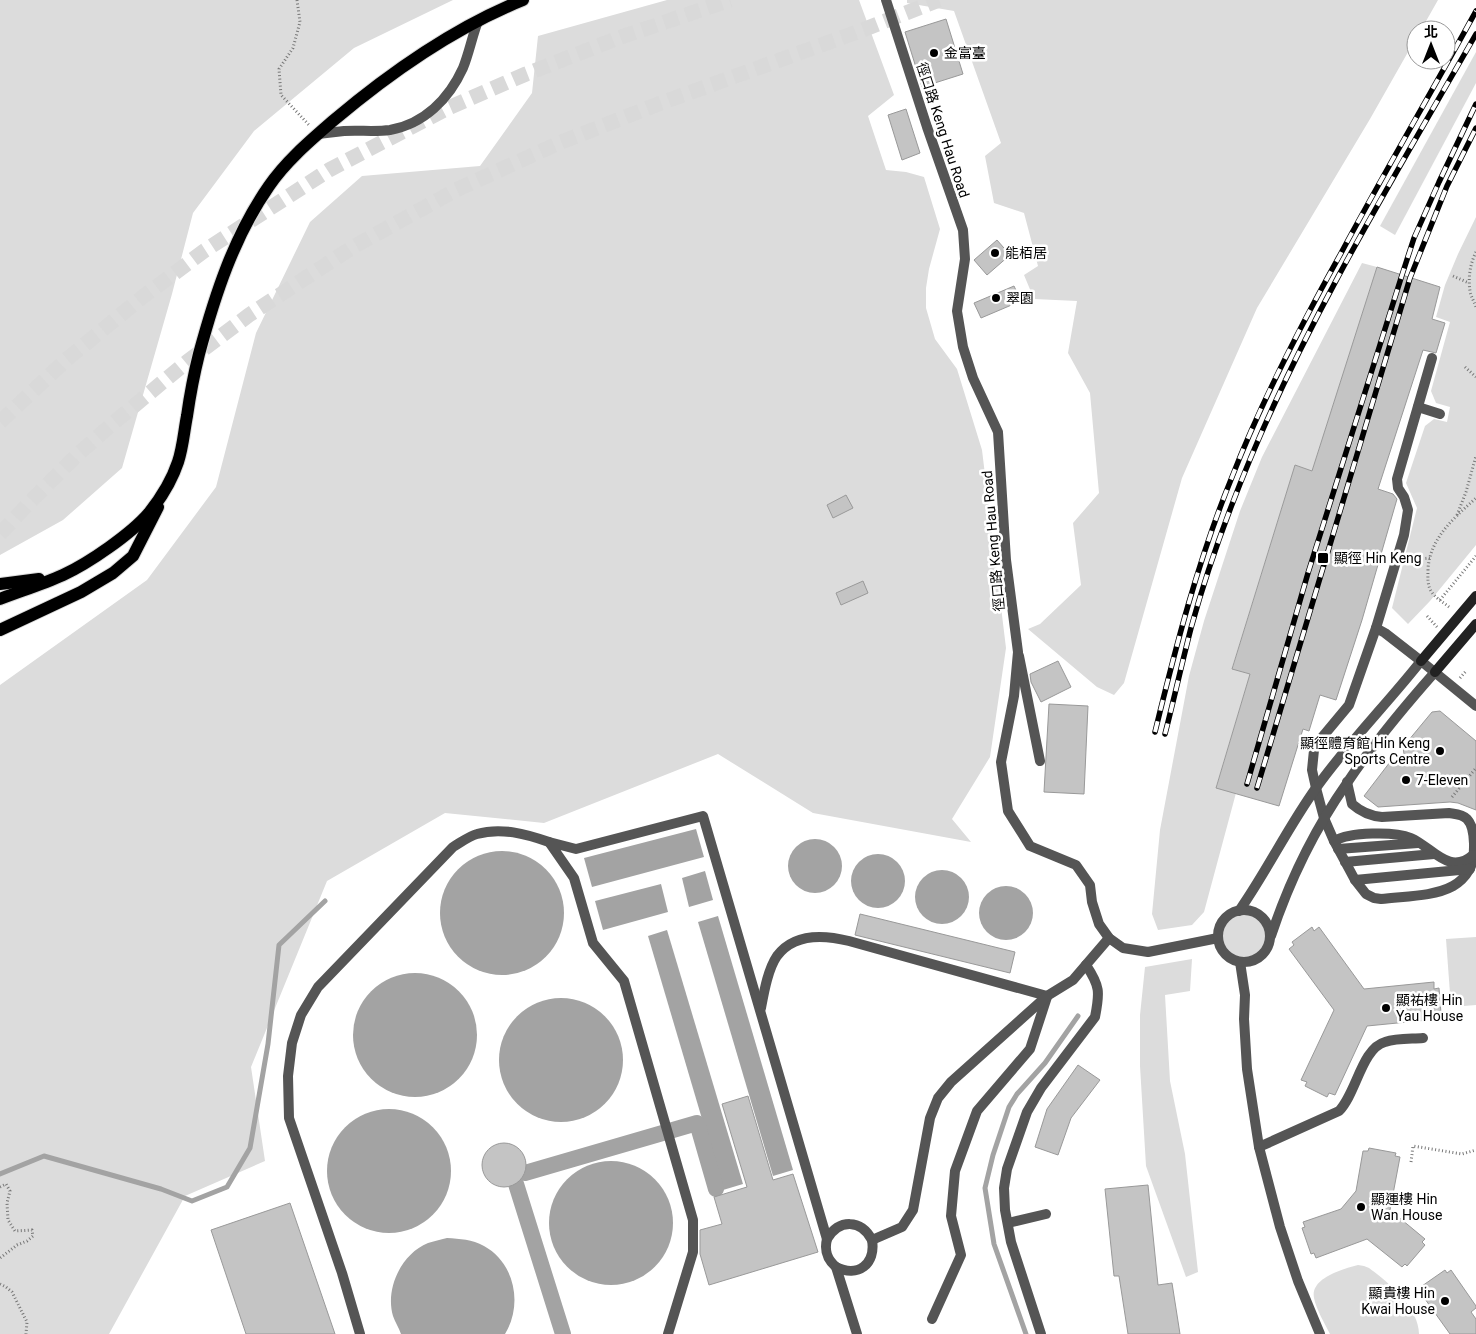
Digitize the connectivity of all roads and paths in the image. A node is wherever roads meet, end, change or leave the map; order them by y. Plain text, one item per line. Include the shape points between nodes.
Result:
1 (297, 0) edge
2 (523, 0) edge
3 (886, 0) edge
4 (478, 21) junction
5 (318, 134) junction
6 (1476, 252) edge
7 (1453, 276) dead end
8 (1469, 283) junction
9 (1476, 304) edge
10 (1432, 358) dead end
11 (1465, 367) dead end
12 (1476, 377) edge
13 (1418, 407) junction
14 (1440, 414) dead end
15 (1476, 456) edge
16 (164, 492) junction
17 (1476, 498) edge
18 (1456, 516) junction
19 (1476, 556) edge
20 (1430, 558) junction
21 (1397, 559) junction
22 (64, 575) junction
23 (0, 584) edge
24 (1476, 596) edge
25 (0, 599) edge
26 (1440, 600) junction
27 (1449, 607) dead end
28 (1427, 616) dead end
29 (1476, 624) edge
30 (1434, 625) dead end
31 (1376, 628) junction
32 (0, 630) edge
33 (1018, 647) junction
34 (1421, 661) junction
35 (1435, 672) junction
36 (1476, 706) edge
37 (1040, 761) dead end
38 (1476, 768) edge
39 (1347, 782) junction
40 (1316, 788) junction
41 (1452, 797) dead end
42 (1324, 818) junction
43 (549, 842) junction
44 (1336, 845) junction
45 (1434, 854) junction
46 (1473, 856) junction
47 (1345, 862) junction
48 (1470, 868) junction
49 (1355, 880) junction
50 (1239, 911) junction
51 (1270, 936) junction
52 (1109, 938) junction
53 (1218, 938) junction
54 (1240, 962) junction
55 (1086, 965) junction
56 (1047, 996) junction
57 (760, 1009) junction
58 (1424, 1038) dead end
59 (1259, 1147) junction
60 (1476, 1150) edge
61 (1411, 1162) dead end
62 (0, 1187) edge
63 (1046, 1214) dead end
64 (1008, 1223) junction
65 (828, 1239) junction
66 (872, 1240) junction
67 (0, 1258) edge
68 (836, 1268) junction
69 (0, 1284) edge
70 (932, 1319) dead end
71 (26, 1334) edge
72 (360, 1334) edge
73 (668, 1334) edge
74 (857, 1334) edge
75 (1041, 1334) edge
76 (1320, 1334) edge

1 - 5 path via 300,22 293,48 279,68 281,95
2 - 4 main road
3 - 33 street, 徑口路 Keng Hau Road via 963,230 965,259 957,311 963,347 973,378 998,432 1006,560
4 - 5 main road via 405,65
4 - 5 street via 462,71 444,99 425,117 389,130
5 - 16 main road via 269,186 244,228 227,266 192,380 178,462
6 - 8 path
7 - 8 path
8 - 9 path
10 - 13 street
11 - 12 path
13 - 14 street
13 - 21 street via 1397,479 1408,510
15 - 18 path
16 - 22 main road via 148,514 122,536
16 - 32 main road via 133,556 97,584
17 - 18 path
18 - 20 path via 1441,533
19 - 26 path
20 - 21 path
20 - 26 path via 1428,586
21 - 31 street
22 - 23 main road
22 - 25 main road
24 - 34 main road
26 - 27 path
28 - 30 path
29 - 35 main road
31 - 34 street
31 - 40 street via 1349,705 1314,750 1312,770
33 - 37 street
33 - 52 street, 徑口路 Keng Hau Road via 1014,696 1001,762 1008,811 1030,846 1076,865 1090,885 1099,924
34 - 35 street
34 - 40 street
35 - 36 street
35 - 39 street
38 - 41 path
39 - 42 street
39 - 46 street via 1352,804 1371,816 1449,813 1468,819 1474,836
40 - 42 street
40 - 50 street
42 - 44 street
42 - 51 street via 1292,879
43 - 57 street via 576,849 703,816
43 - 72 street via 528,834 503,831 476,834 453,847 318,988 301,1016 292,1043 288,1076 289,1118
43 - 73 street via 574,878 593,943 624,981 693,1220 693,1252
44 - 45 street via 1345,837 1402,835
44 - 47 street
45 - 46 street via 1450,862 1468,860
45 - 47 street
46 - 48 street
47 - 49 street
48 - 49 street
48 - 49 street via 1461,881 1436,893 1381,899 1366,894
50 - 51 street via 1248,910 1265,920
50 - 53 street via 1229,914 1222,922
51 - 54 street via 1264,954 1249,962
52 - 53 street via 1123,948 1148,952
52 - 55 street
53 - 54 street via 1225,954
54 - 59 street via 1246,995 1247,1069
55 - 56 street via 1073,980
55 - 64 street via 1098,988 1095,1017 1041,1088 1027,1112 1007,1170 1004,1188
56 - 57 street via 849,941 813,937 793,942 777,956
56 - 66 street via 951,1082 938,1098 930,1118 913,1210 902,1227
56 - 70 street via 1030,1050 977,1111 955,1171 951,1216 961,1256
57 - 65 street
58 - 59 street via 1377,1045 1339,1111
59 - 76 street via 1280,1228
60 - 61 path via 1462,1154 1414,1146
62 - 67 path via 6,1184 10,1191 8,1220 16,1231 32,1230 33,1236
63 - 64 street
64 - 75 street via 1010,1242
65 - 66 street via 836,1228 848,1224 864,1229
65 - 68 street via 826,1255
66 - 68 street via 872,1256 863,1268 850,1272
68 - 74 street
69 - 71 path via 12,1292 27,1322

